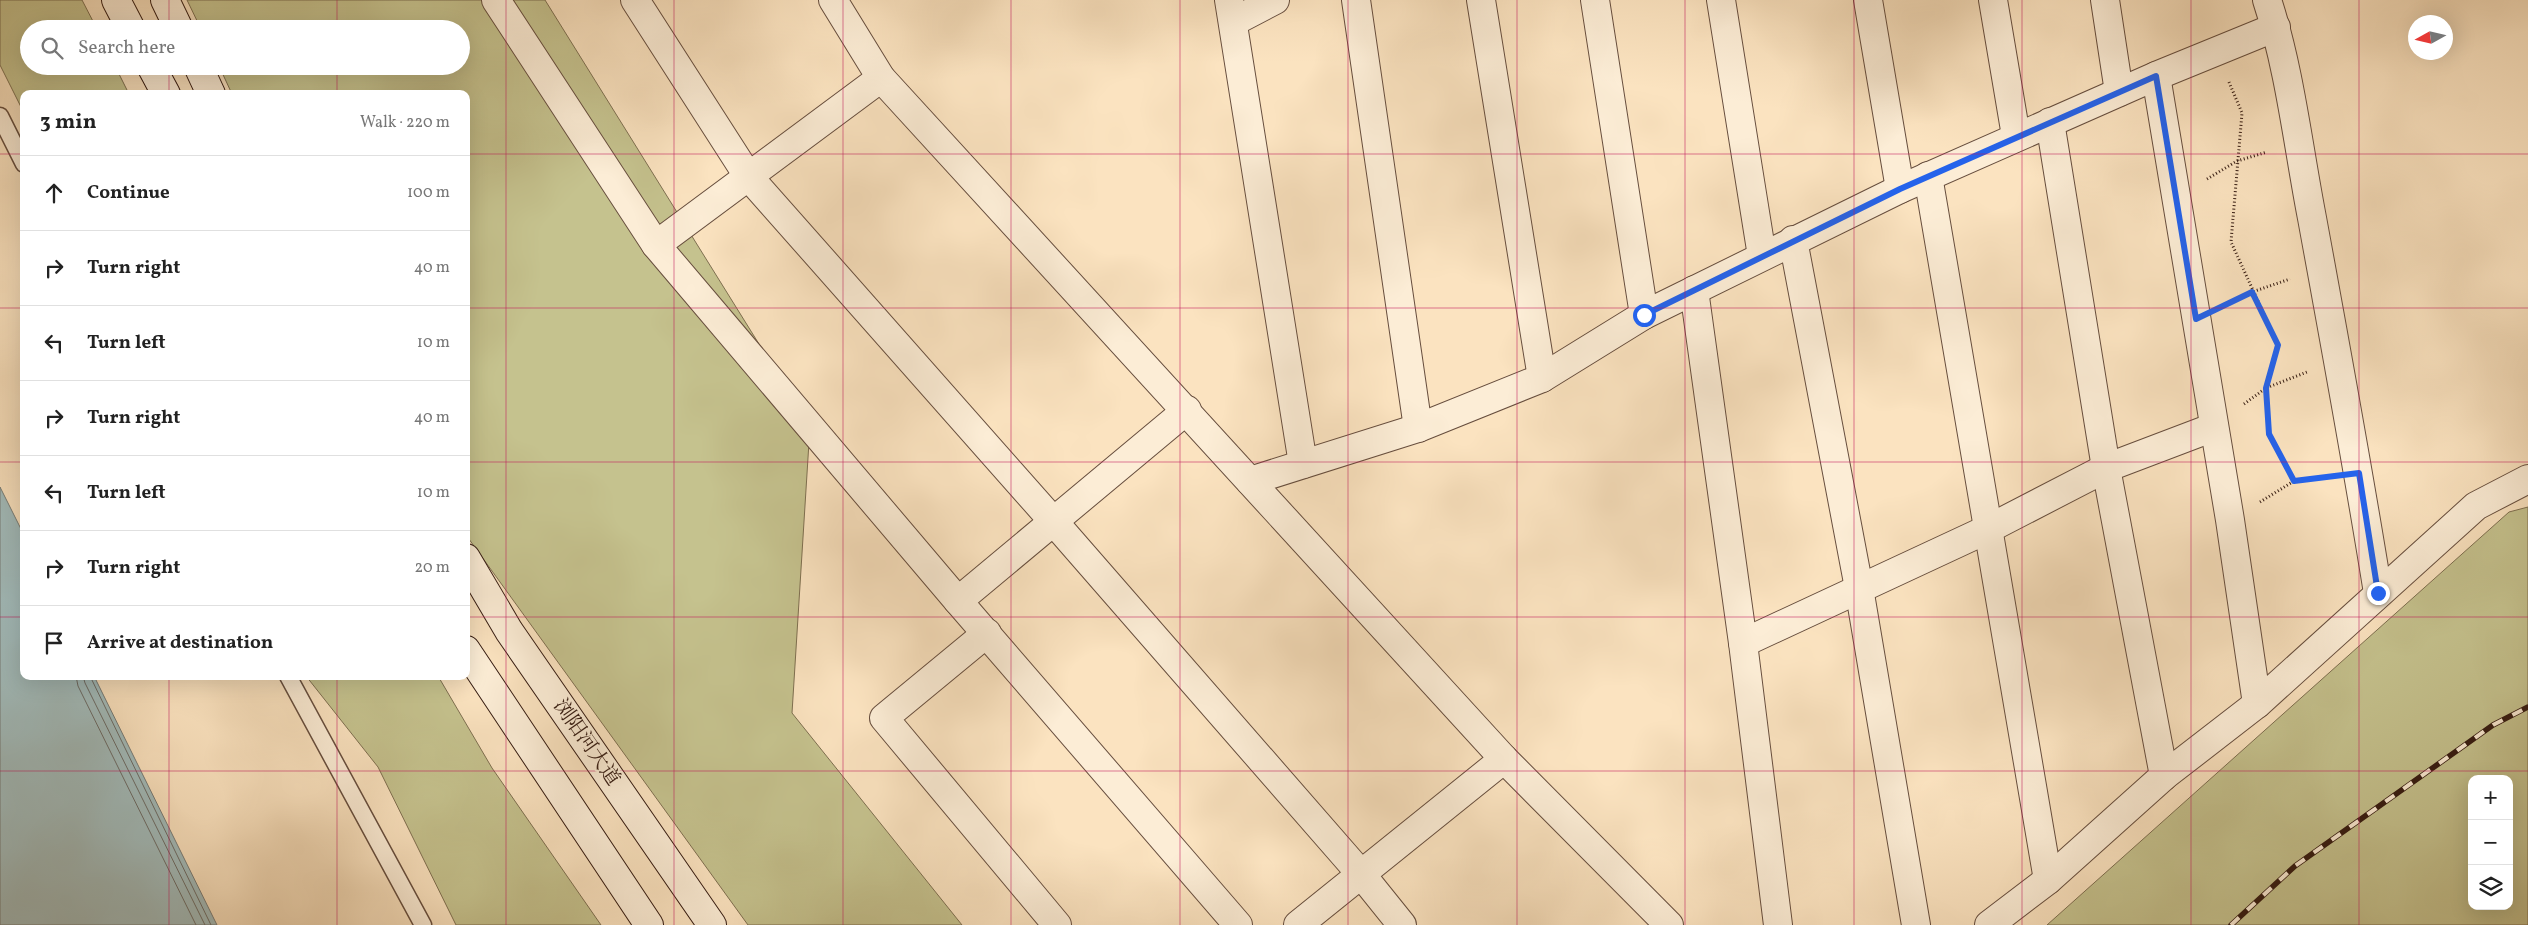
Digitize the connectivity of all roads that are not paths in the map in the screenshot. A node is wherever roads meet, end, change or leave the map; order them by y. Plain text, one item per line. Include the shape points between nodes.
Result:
1 (116, 0) edge
2 (165, 0) edge
3 (496, 0) edge
4 (635, 0) edge
5 (833, 0) edge
6 (1275, 0) edge
7 (1356, 0) edge
8 (1481, 0) edge
9 (1595, 0) edge
10 (1721, 0) edge
11 (1868, 0) edge
12 (1993, 0) edge
13 (2105, 0) edge
14 (2267, 0) edge
15 (1231, 11) edge
16 (127, 20) edge
17 (175, 20) edge
18 (2276, 27) junction
19 (156, 75) edge
20 (202, 75) edge
21 (2156, 76) junction
22 (881, 78) junction
23 (164, 90) edge
24 (209, 90) edge
25 (2119, 92) junction
26 (0, 116) edge
27 (2050, 122) junction
28 (2016, 136) junction
29 (20, 156) edge
30 (748, 176) junction
31 (1928, 176) junction
32 (1900, 189) junction
33 (1793, 240) junction
34 (656, 245) junction
35 (1762, 256) junction
36 (1694, 290) junction
37 (1644, 315) junction
38 (1542, 378) junction
39 (1186, 410) junction
40 (2214, 427) junction
41 (1418, 428) junction
42 (1303, 464) junction
43 (2106, 468) junction
44 (2528, 479) edge
45 (1250, 481) junction
46 (1054, 522) junction
47 (1988, 528) junction
48 (470, 565) edge
49 (1859, 588) junction
50 (2378, 593) junction
51 (958, 601) junction
52 (987, 633) junction
53 (1743, 643) junction
54 (470, 656) edge
55 (290, 680) edge
56 (2257, 704) junction
57 (1504, 760) junction
58 (2164, 776) junction
59 (1361, 874) junction
60 (2048, 880) junction
61 (423, 925) edge
62 (649, 925) edge
63 (712, 925) edge
64 (1057, 925) edge
65 (1238, 925) edge
66 (1298, 925) edge
67 (1402, 925) edge
68 (1669, 925) edge
69 (1778, 925) edge
70 (1916, 925) edge
71 (1989, 925) edge

1 - 16 street
2 - 17 street
3 - 34 street
4 - 30 street
5 - 22 street
6 - 15 street
7 - 41 street
8 - 38 street
9 - 37 street
10 - 35 street
11 - 32 street
12 - 28 street
13 - 25 street
14 - 18 street
15 - 42 street
18 - 21 street
18 - 50 street via 2359,473
19 - 23 street
20 - 24 street
21 - 25 street
21 - 40 street
22 - 30 street
22 - 39 street
25 - 27 street
26 - 29 lane
27 - 28 street
27 - 43 street
28 - 31 street
30 - 34 street
30 - 46 street
31 - 32 street
31 - 47 street
32 - 33 street
33 - 35 street
33 - 49 street
34 - 51 street
35 - 36 street
36 - 37 street
36 - 53 street
37 - 38 street
38 - 41 street
39 - 45 street
39 - 46 street
40 - 43 street
40 - 56 street
41 - 42 street
42 - 45 street
43 - 47 street
43 - 58 street
44 - 50 street via 2476,506
45 - 57 street
46 - 51 street
46 - 59 street
47 - 49 street
47 - 60 street
48 - 63 street, 浏阳河大道 via 509,631
49 - 53 street
49 - 70 street
50 - 56 street
51 - 52 street
52 - 64 street via 884,718
52 - 65 street
53 - 69 street
54 - 62 street
55 - 61 lane
56 - 58 street
57 - 59 street
57 - 68 street
58 - 60 street
59 - 66 street
59 - 67 street
60 - 71 street

